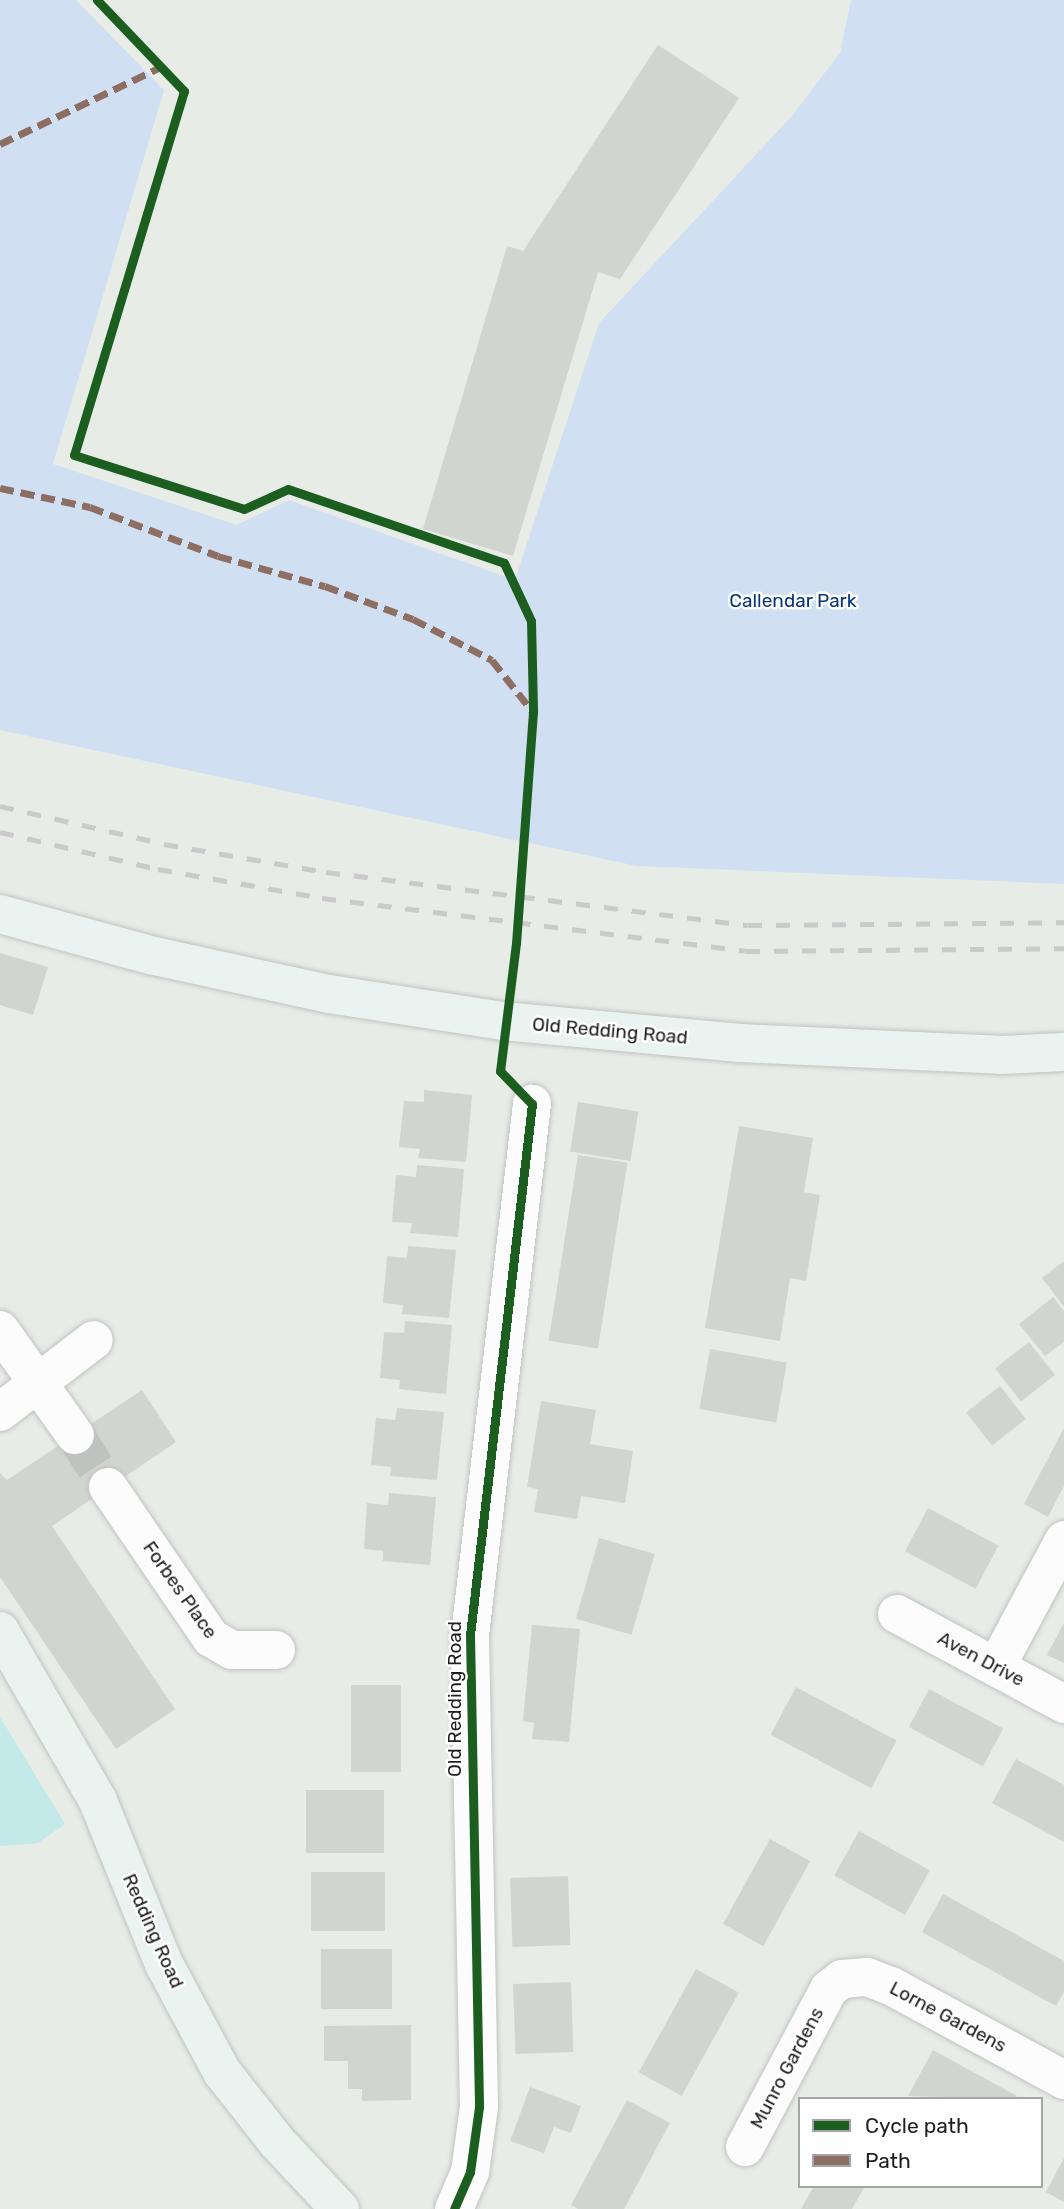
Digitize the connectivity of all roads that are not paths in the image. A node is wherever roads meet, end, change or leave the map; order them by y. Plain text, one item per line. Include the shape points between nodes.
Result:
1 (0, 914) edge
2 (1064, 1052) edge
3 (533, 1104) dead end
4 (0, 1330) edge
5 (94, 1340) dead end
6 (39, 1381) junction
7 (0, 1412) edge
8 (75, 1435) tunnel mouth
9 (108, 1487) tunnel mouth
10 (1064, 1540) edge
11 (897, 1614) dead end
12 (0, 1631) edge
13 (276, 1650) dead end
14 (996, 1667) junction
15 (1064, 1704) edge
16 (829, 1989) joint
17 (1064, 2080) edge
18 (745, 2147) dead end
19 (340, 2209) edge
20 (454, 2209) edge

1 - 2 main road, Old Redding Road via 150,955 329,994 503,1021 740,1043 1002,1055
3 - 20 street, Old Redding Road via 470,1635 479,2107 470,2172
4 - 6 street
5 - 6 street
6 - 7 street
6 - 8 street
9 - 13 street, Forbes Place via 211,1638 232,1650
10 - 14 street
11 - 14 street, Aven Drive
12 - 19 main road, Redding Road via 98,1801 164,1964 222,2072 276,2142
14 - 15 street, Aven Drive
16 - 17 street, Lorne Gardens via 842,1979 867,1977 891,1986
16 - 18 street, Munro Gardens

